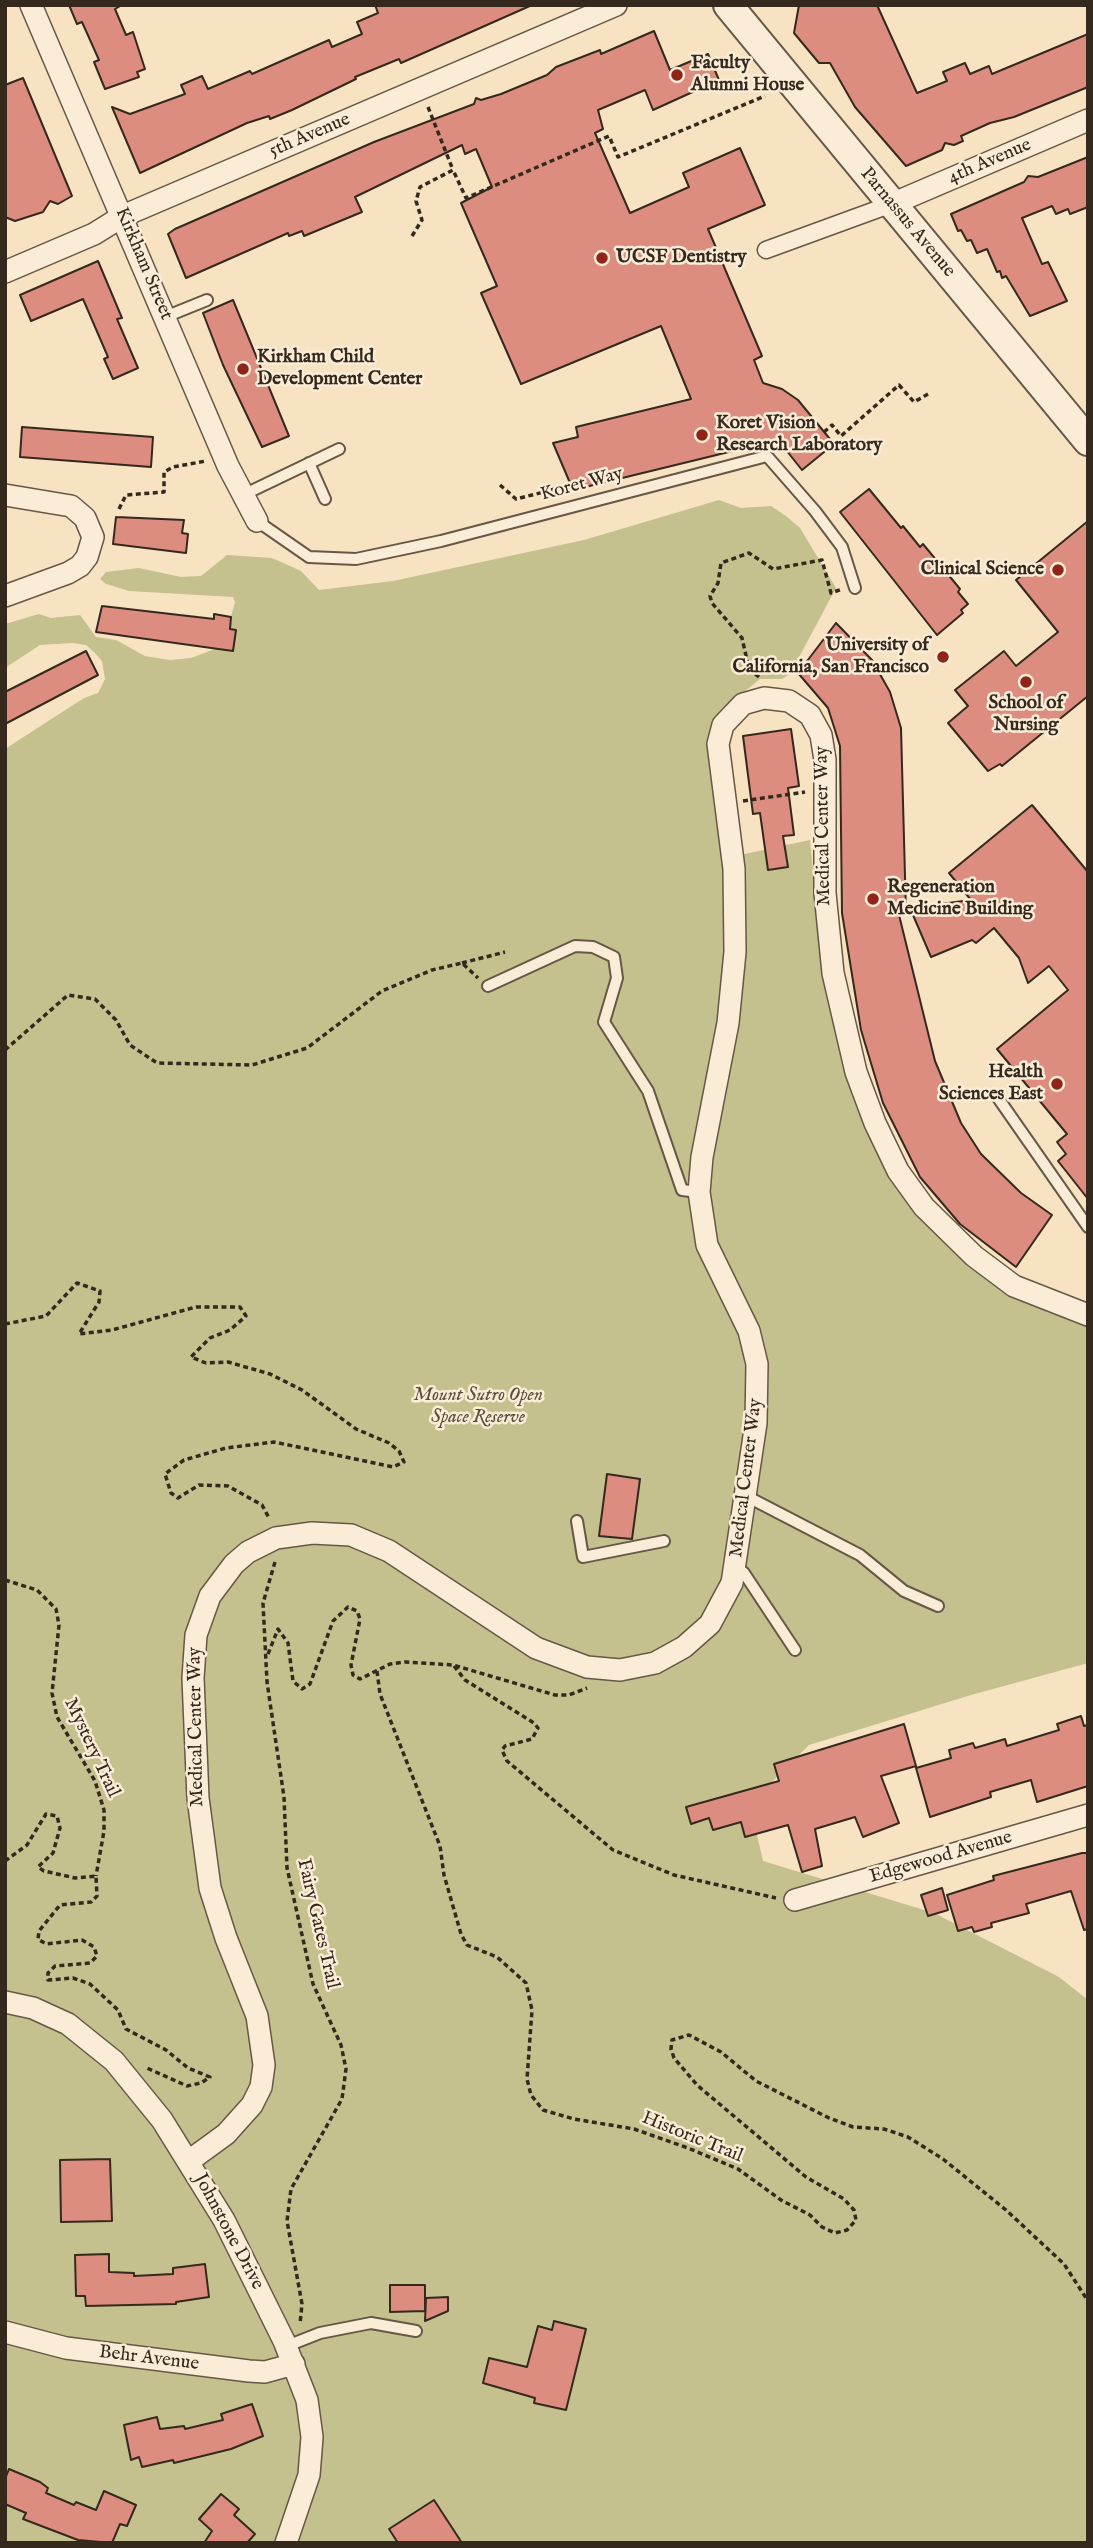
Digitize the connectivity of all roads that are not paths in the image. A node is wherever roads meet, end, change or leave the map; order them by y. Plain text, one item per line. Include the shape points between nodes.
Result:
1 (31, 5) edge
2 (616, 5) edge
3 (728, 5) edge
4 (1088, 120) edge
5 (892, 204) junction
6 (123, 216) junction
7 (766, 250) dead end
8 (5, 272) edge
9 (207, 300) dead end
10 (165, 317) junction
11 (1088, 441) edge
12 (339, 449) dead end
13 (309, 463) junction
14 (5, 495) edge
15 (243, 495) junction
16 (325, 499) dead end
17 (257, 522) joint
18 (855, 588) dead end
19 (5, 596) edge
20 (488, 986) road end
21 (996, 1095) dead end
22 (699, 1192) junction
23 (1088, 1227) edge
24 (1088, 1315) edge
25 (746, 1496) junction
26 (578, 1521) dead end
27 (664, 1541) dead end
28 (736, 1566) junction
29 (938, 1606) dead end
30 (795, 1650) dead end
31 (1088, 1815) edge
32 (795, 1900) road end
33 (5, 2002) edge
34 (189, 2161) junction
35 (416, 2330) dead end
36 (5, 2332) edge
37 (289, 2350) junction
38 (286, 2543) edge

1 - 6 street, Kirkham Street
2 - 6 street, 5th Avenue
3 - 5 street, Parnassus Avenue
4 - 5 street, 4th Avenue
5 - 7 street
5 - 11 street, Parnassus Avenue
6 - 8 street, 5th Avenue via 94,234
6 - 10 street, Kirkham Street
9 - 10 lane
10 - 15 street, Kirkham Street
12 - 13 lane
13 - 15 lane
13 - 16 lane
14 - 19 street via 71,506 85,518 93,537 88,557 80,566
15 - 17 street, Kirkham Street
17 - 18 lane, Koret Way via 309,557 356,559 767,456 842,547
20 - 22 lane via 575,946 593,947 614,957 617,978 604,1022 648,1091 682,1190
21 - 23 lane
22 - 24 street, Medical Center Way via 734,973 736,891 718,754 723,725 743,705 775,698 801,707 817,725 824,748 829,949 856,1072 886,1147 924,1207 974,1256 1034,1296
22 - 25 street, Medical Center Way via 707,1245 749,1331 757,1364 758,1404
25 - 28 street, Medical Center Way
25 - 29 lane via 860,1555 904,1591
26 - 27 lane via 583,1557
28 - 30 lane
28 - 34 street, Medical Center Way via 720,1610 684,1647 639,1668 604,1670 570,1663 536,1648 370,1542 331,1533 276,1538 234,1564 211,1596 196,1635 195,1751 205,1859 218,1915 257,2017 264,2065 252,2105 226,2134
31 - 32 street, Edgewood Avenue
33 - 34 street, Johnstone Drive via 33,2008 68,2024 114,2061
34 - 37 street, Johnstone Drive
35 - 37 lane via 371,2323 320,2333
36 - 37 street, Behr Avenue via 66,2348 249,2371 265,2372
37 - 38 street, Johnstone Drive via 307,2400 312,2455 304,2495

